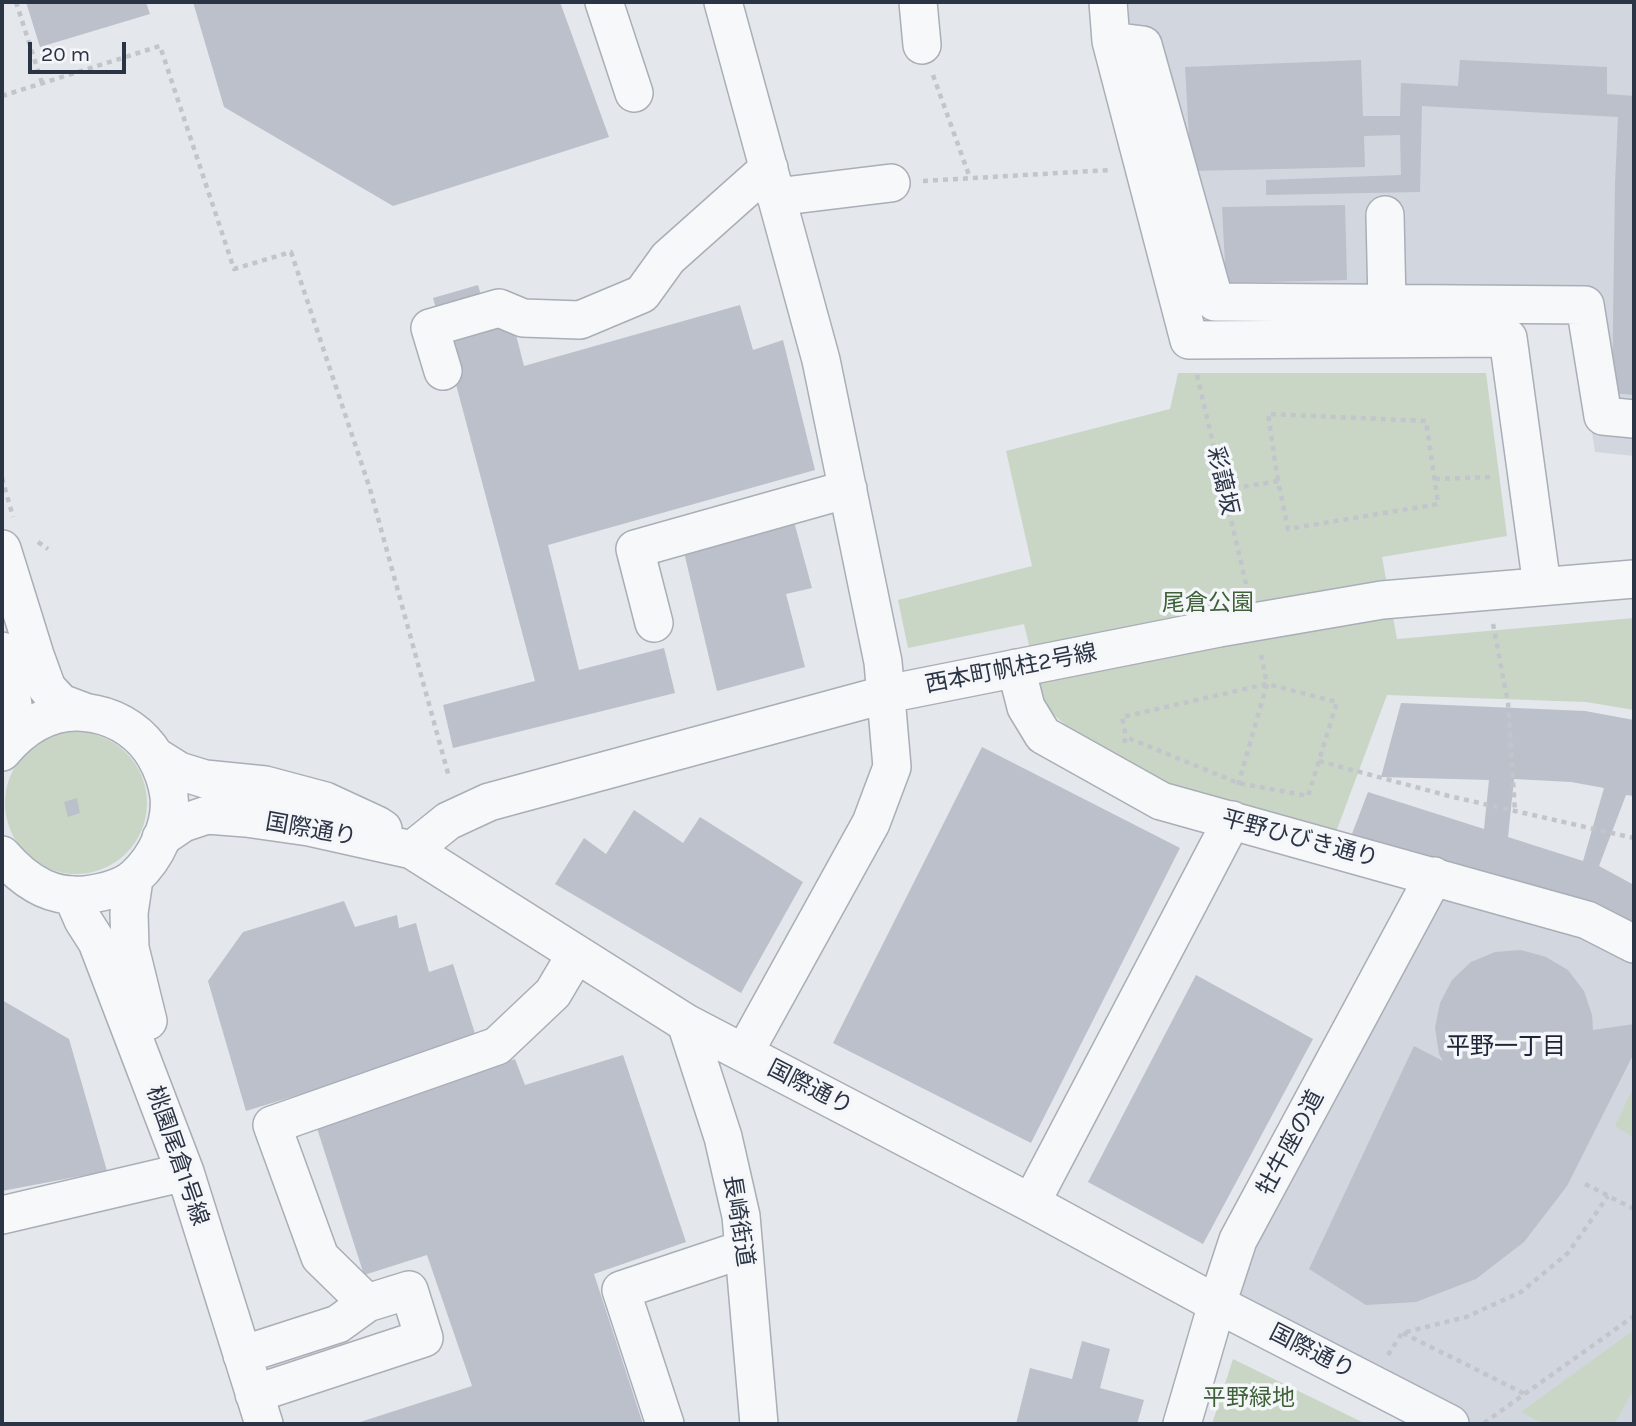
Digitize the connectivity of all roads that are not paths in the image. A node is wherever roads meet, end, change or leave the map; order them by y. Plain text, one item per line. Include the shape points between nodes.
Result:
1 (604, 2) edge
2 (723, 2) edge
3 (918, 2) edge
4 (1108, 2) edge
5 (1111, 41) junction
6 (922, 45) road end
7 (634, 93) dead end
8 (773, 183) junction
9 (891, 183) road end
10 (1385, 215) dead end
11 (1387, 303) junction
12 (443, 371) dead end
13 (1634, 419) edge
14 (848, 489) junction
15 (2, 549) edge
16 (1634, 579) edge
17 (1542, 586) junction
18 (654, 623) dead end
19 (2, 651) edge
20 (1016, 668) junction
21 (887, 694) junction
22 (85, 712) junction
23 (8, 744) edge
24 (155, 756) junction
25 (1232, 820) junction
26 (162, 838) junction
27 (412, 850) junction
28 (8, 868) edge
29 (1434, 876) junction
30 (134, 878) junction
31 (72, 895) junction
32 (1634, 944) edge
33 (576, 954) junction
34 (686, 1023) junction
35 (744, 1053) junction
36 (185, 1172) junction
37 (1031, 1203) junction
38 (2, 1215) edge
39 (744, 1249) junction
40 (368, 1303) junction
41 (1217, 1304) junction
42 (242, 1355) junction
43 (259, 1409) edge
44 (665, 1424) edge
45 (759, 1424) edge
46 (1182, 1424) edge
47 (1450, 1424) edge

1 - 7 street
2 - 8 street
3 - 6 street
4 - 5 street
5 - 11 street via 1143,45 1215,302
5 - 17 street via 1189,340 1508,338
8 - 9 street
8 - 12 street via 667,258 642,294 580,320 523,318 499,308 430,328
8 - 14 street via 821,360
10 - 11 street
11 - 13 street via 1585,305 1603,416
14 - 18 street via 635,549
14 - 21 street
15 - 22 street via 47,688 61,703
16 - 17 street, 西本町帆柱2号線
17 - 20 street, 西本町帆柱2号線 via 1382,600
19 - 23 street via 15,713
20 - 21 street, 西本町帆柱2号線
20 - 25 street, 平野ひびき通り via 1026,707 1043,735 1161,801
21 - 27 street, 西本町帆柱2号線 via 489,802 448,821
21 - 35 street via 892,767 871,823
22 - 23 street via 60,713 36,722
22 - 24 street via 129,728
24 - 26 street via 169,797
24 - 27 street via 179,771 205,779 265,785 326,801 377,825
25 - 29 street, 平野ひびき通り
25 - 37 street
26 - 27 street, 国際通り via 183,823 207,815 309,827
26 - 30 street
27 - 33 street, 国際通り
28 - 31 street via 46,890
29 - 32 street, 平野ひびき通り via 1587,920
29 - 41 street, 牡牛座の道 via 1238,1240
30 - 31 street via 96,894
30 - 36 street via 130,948
31 - 36 street, 桃園尾倉1号線 via 97,942
33 - 34 street, 国際通り
33 - 40 street via 553,993 497,1046 272,1125 320,1257
34 - 35 street, 国際通り
34 - 39 street, 長崎街道 via 723,1137
35 - 37 street, 国際通り
36 - 38 street
36 - 42 street, 桃園尾倉1号線
37 - 41 street, 国際通り
39 - 44 street via 621,1290
39 - 45 street, 長崎街道
40 - 42 street via 338,1324
40 - 43 street via 409,1290 424,1338
41 - 46 street, 牡牛座の道
41 - 47 street, 国際通り
42 - 43 street, 桃園尾倉1号線

